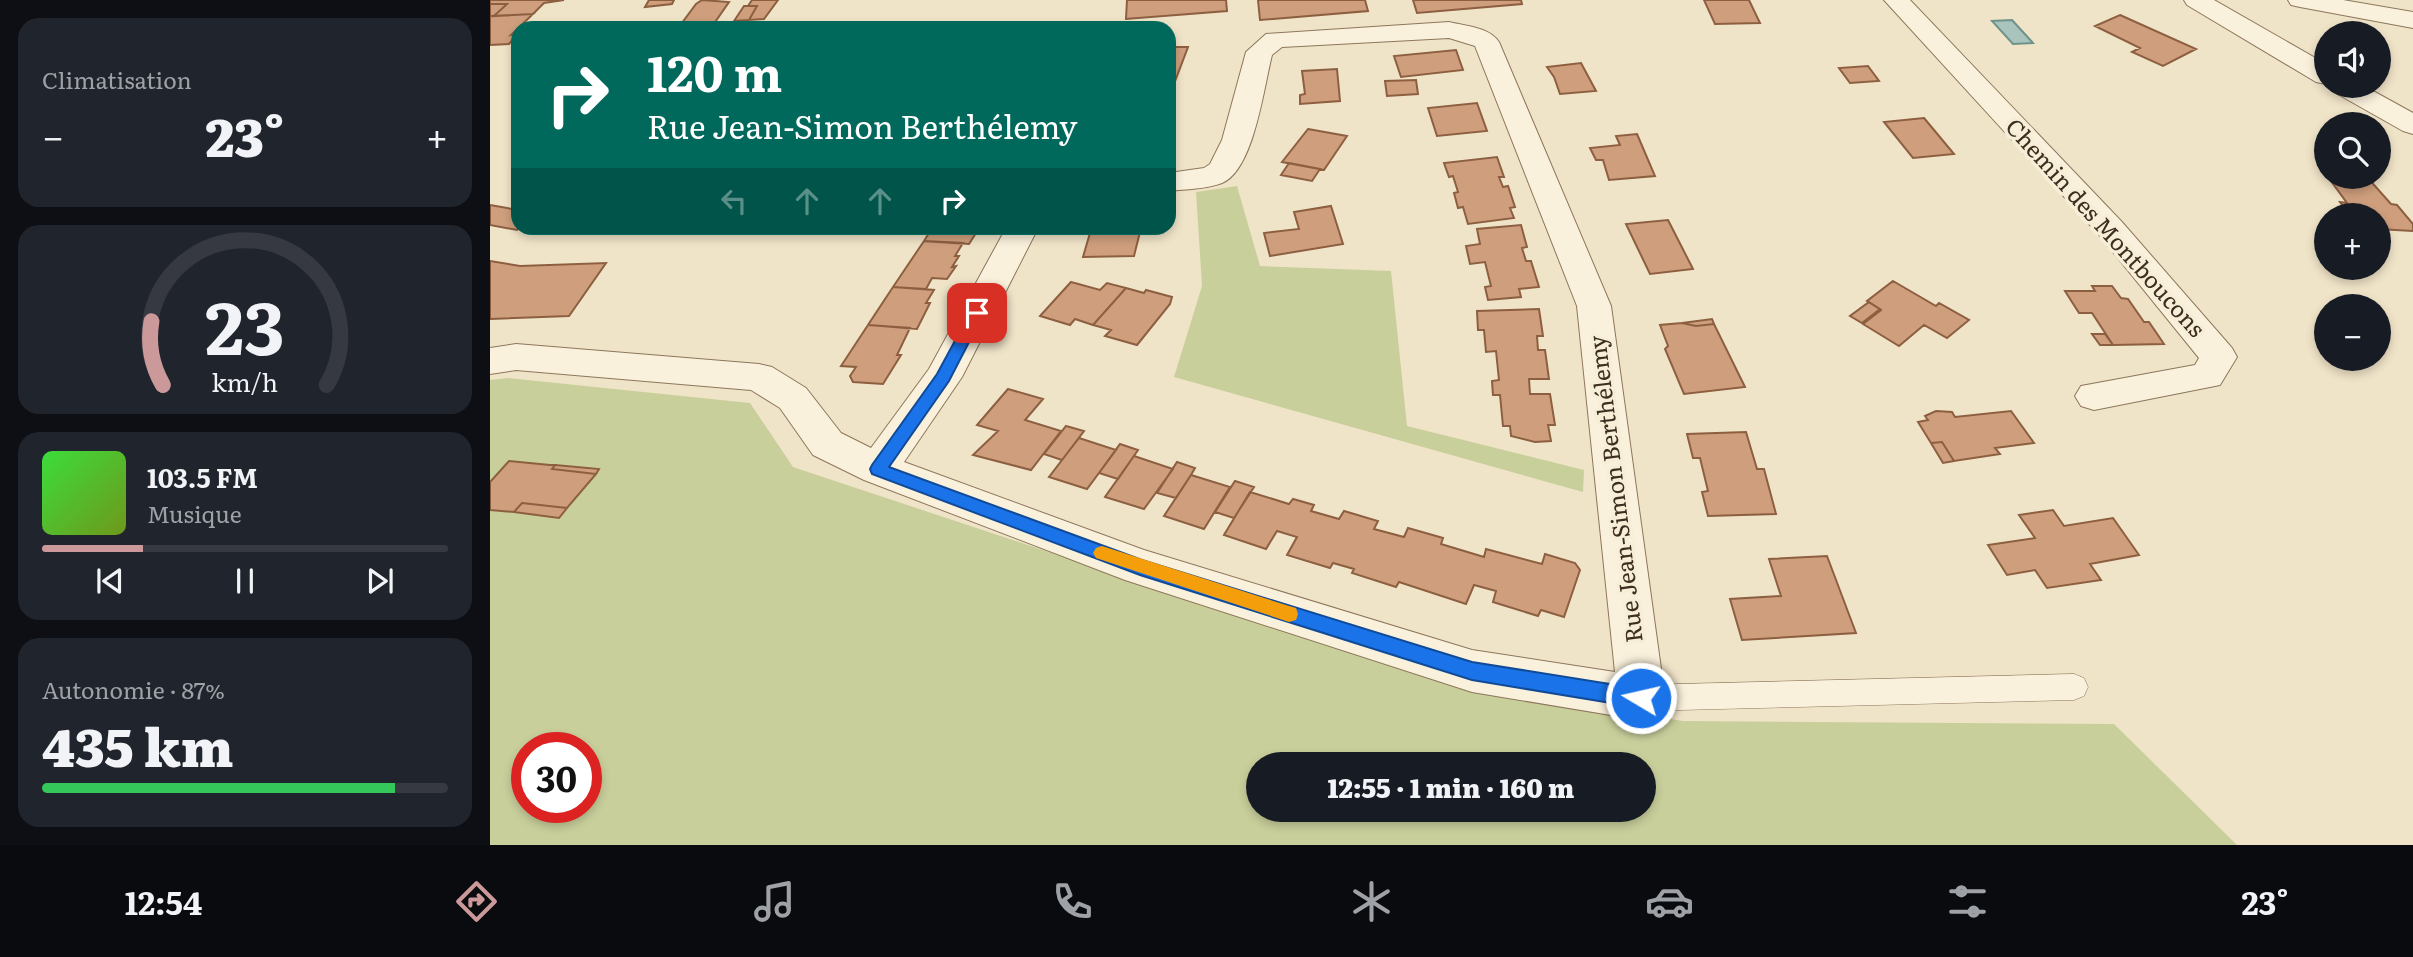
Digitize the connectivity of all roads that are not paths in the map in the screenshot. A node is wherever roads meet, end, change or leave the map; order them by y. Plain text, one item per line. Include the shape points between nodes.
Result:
1 (1896, 0) edge
2 (2196, 0) edge
3 (2300, 0) edge
4 (2413, 20) edge
5 (2314, 69) edge
6 (2365, 98) edge
7 (2413, 125) edge
8 (1176, 182) edge
9 (1018, 235) edge
10 (490, 361) edge
11 (2094, 396) dead end
12 (878, 469) junction
13 (2074, 687) dead end
14 (1641, 698) junction

1 - 11 street, Chemin des Montboucons via 2111,229 2219,357 2207,376
2 - 5 street
3 - 4 street
6 - 7 street
8 - 14 street, Rue Jean-Simon Berthélemy via 1212,176 1223,169 1237,140 1259,52 1275,40 1449,30 1486,42 1594,306
9 - 12 street via 943,377
10 - 12 street via 516,356 759,377 793,398 827,444
12 - 14 street via 1140,567 1472,671
13 - 14 lane

